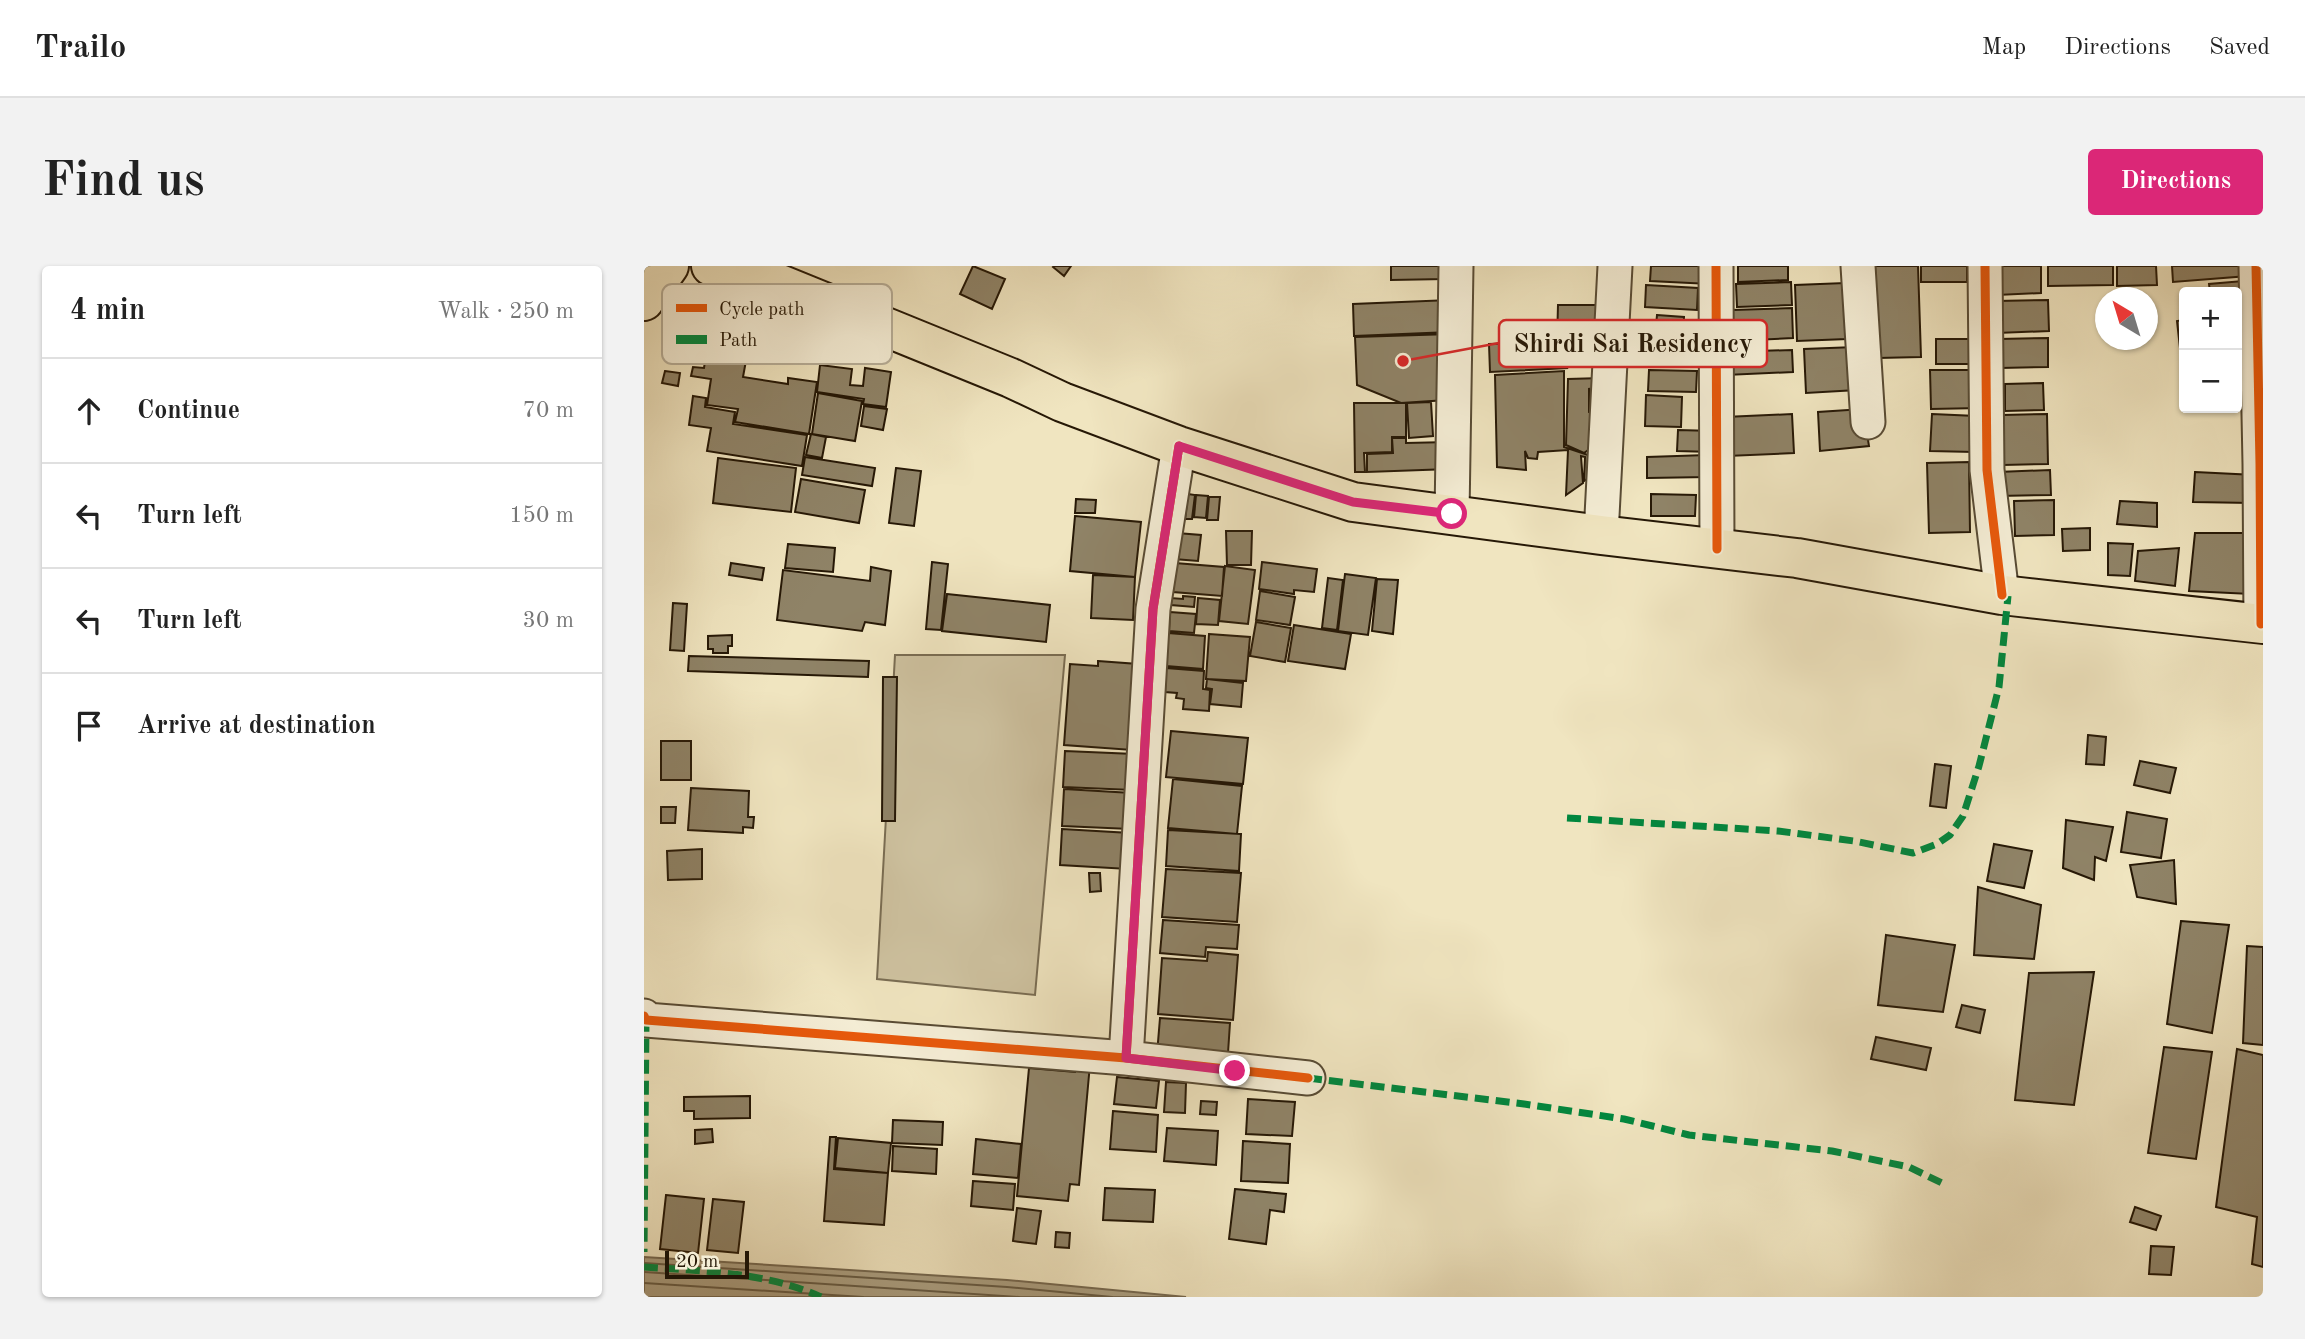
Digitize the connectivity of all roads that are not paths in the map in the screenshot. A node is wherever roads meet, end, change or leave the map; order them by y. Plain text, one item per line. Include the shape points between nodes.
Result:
1 (669, 266) edge
2 (711, 266) edge
3 (1456, 266) edge
4 (1615, 266) edge
5 (1716, 266) edge
6 (1858, 266) edge
7 (1984, 266) edge
8 (2256, 266) edge
9 (781, 284) edge
10 (644, 302) edge
11 (892, 329) edge
12 (1868, 422) dead end
13 (1179, 446) junction
14 (1452, 514) junction
15 (1601, 535) junction
16 (1717, 549) junction
17 (2002, 595) junction
18 (2262, 624) edge
19 (644, 1016) edge
20 (1126, 1058) junction
21 (1308, 1078) dead end

1 - 10 main road
2 - 9 main road
3 - 14 street
4 - 15 street
5 - 16 street
6 - 12 street
7 - 17 street via 1987,470
8 - 18 street
11 - 13 main road
13 - 14 main road via 1353,502
13 - 20 street via 1153,609
14 - 15 main road
15 - 16 main road
16 - 17 main road via 1797,558
17 - 18 main road
19 - 20 street via 646,1020
20 - 21 street

